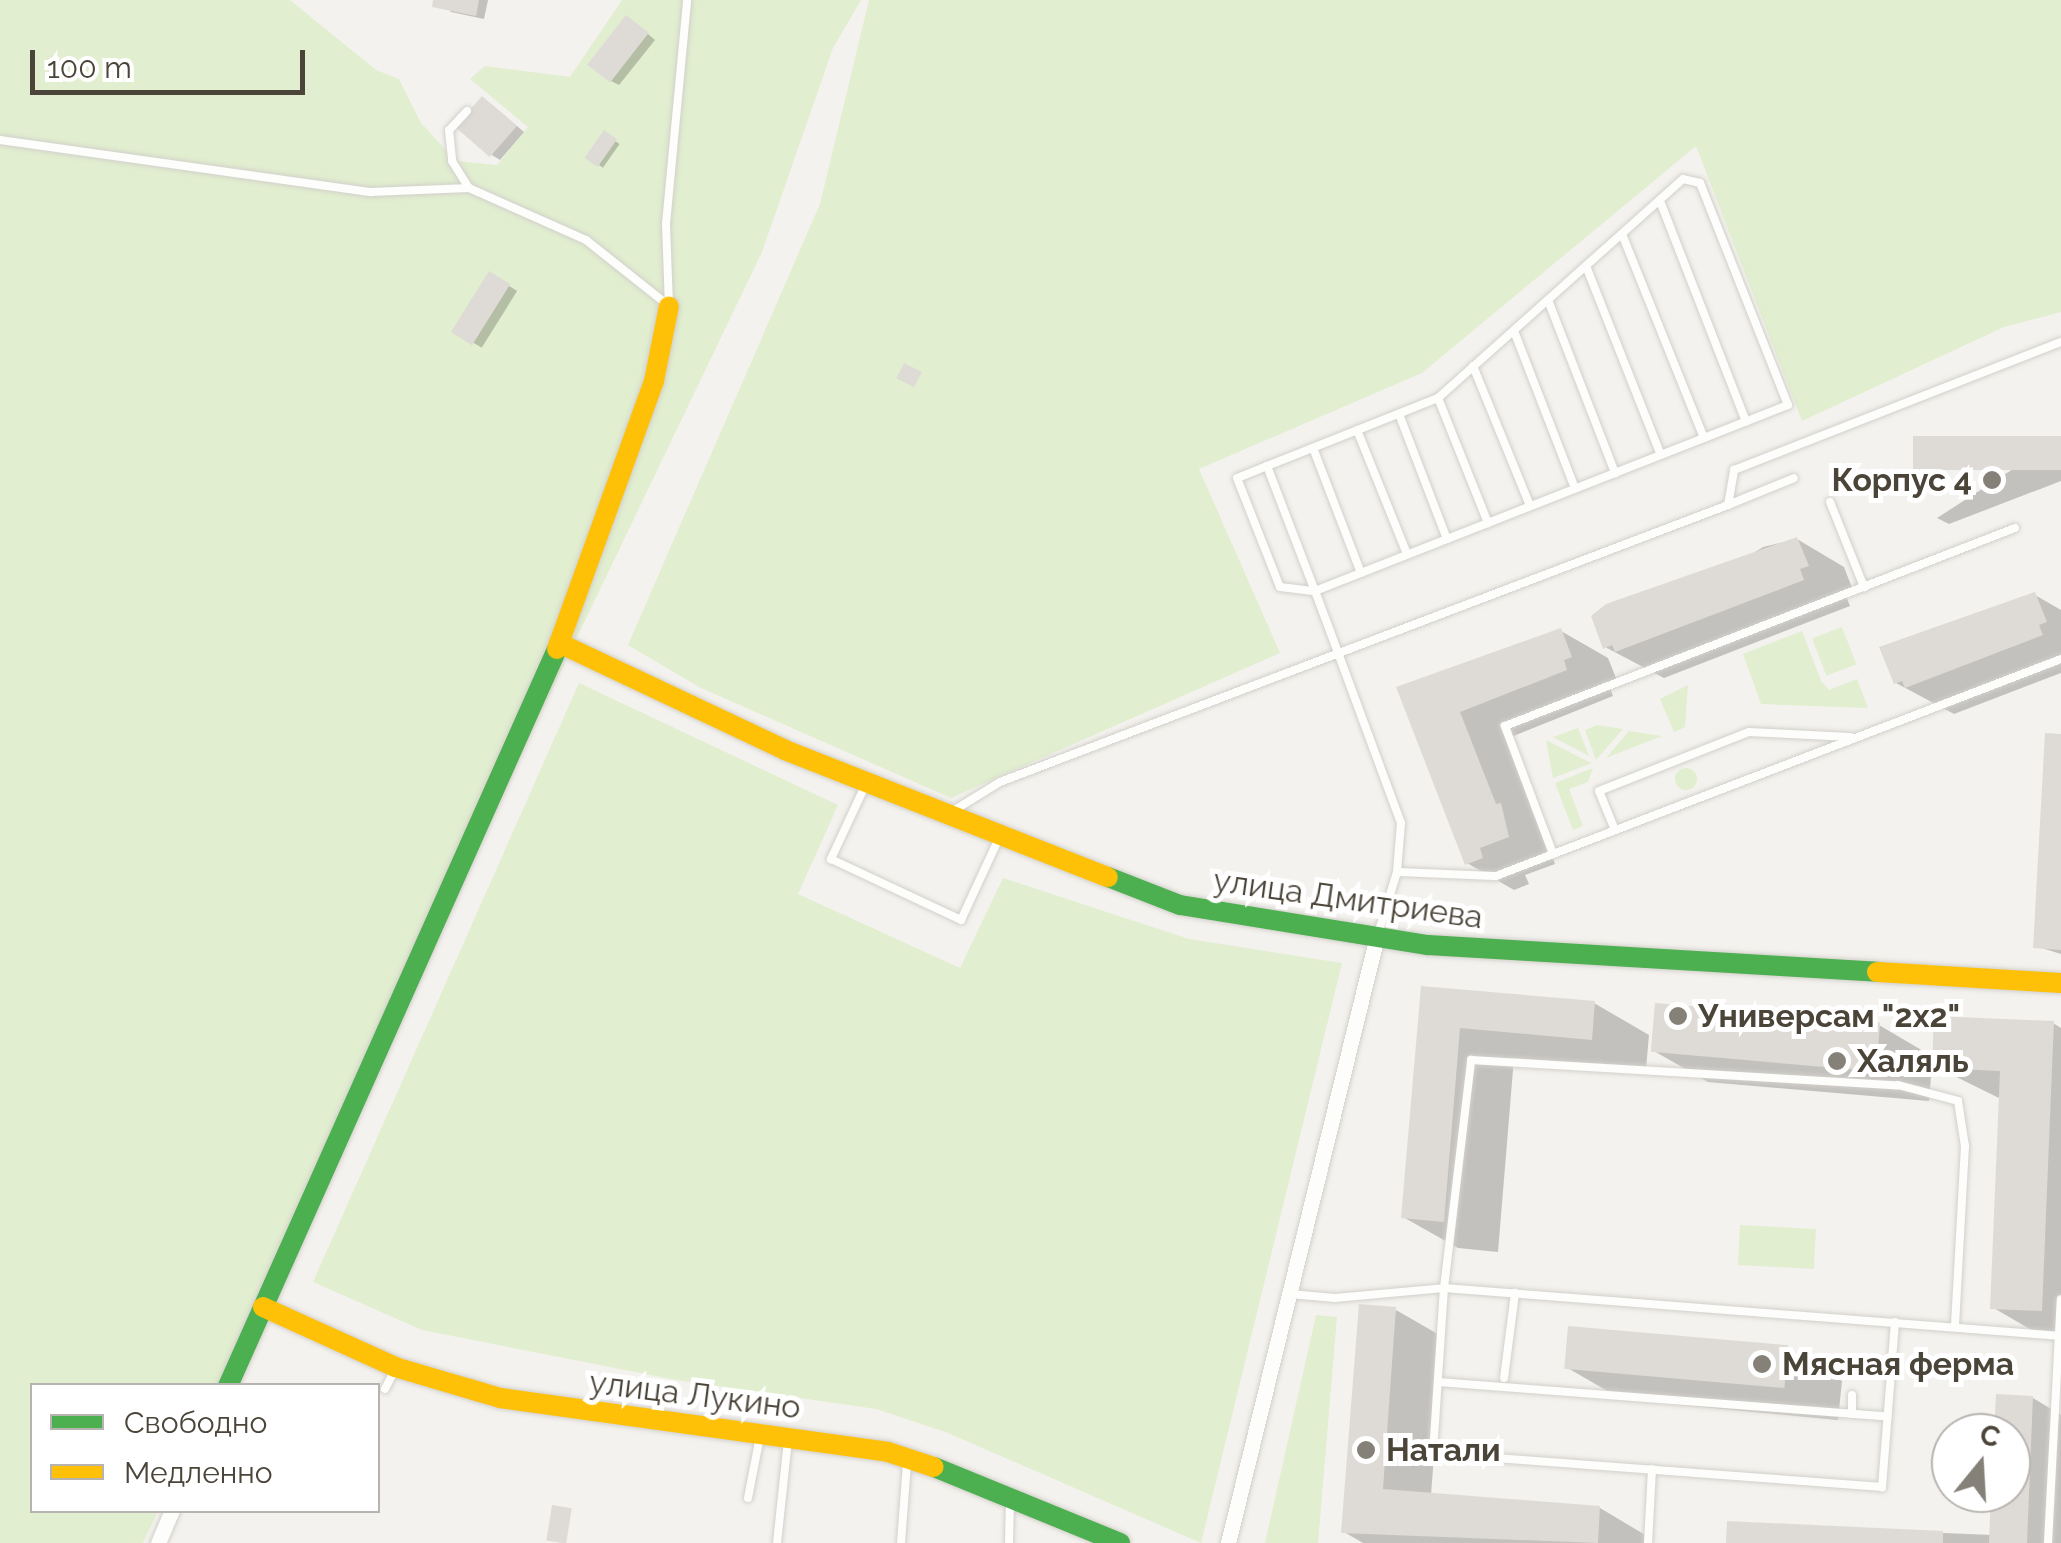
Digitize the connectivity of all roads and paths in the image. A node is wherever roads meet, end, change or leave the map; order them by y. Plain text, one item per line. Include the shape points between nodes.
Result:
1 (687, 0) edge
2 (468, 111) dead end
3 (0, 140) edge
4 (469, 188) junction
5 (1660, 201) junction
6 (1622, 234) junction
7 (1586, 266) junction
8 (1548, 300) junction
9 (668, 306) junction
10 (1514, 331) junction
11 (2061, 342) edge
12 (1474, 366) junction
13 (1438, 398) junction
14 (1399, 414) junction
15 (1746, 422) junction
16 (1357, 430) junction
17 (1704, 438) junction
18 (1313, 448) junction
19 (1661, 455) junction
20 (1267, 466) junction
21 (1615, 472) junction
22 (1794, 478) dead end
23 (1575, 488) junction
24 (1830, 502) dead end
25 (1728, 505) junction
26 (1530, 506) junction
27 (1488, 522) junction
28 (2015, 528) dead end
29 (1447, 539) junction
30 (1407, 554) junction
31 (1361, 573) junction
32 (1864, 587) junction
33 (1314, 591) junction
34 (560, 644) junction
35 (1338, 654) junction
36 (2061, 659) edge
37 (1857, 737) junction
38 (866, 784) junction
39 (945, 816) junction
40 (1615, 830) junction
41 (999, 838) junction
42 (1554, 854) junction
43 (1398, 872) junction
44 (1376, 940) junction
45 (2061, 982) edge
46 (1444, 1288) junction
47 (1515, 1293) junction
48 (1290, 1294) junction
49 (2061, 1300) edge
50 (264, 1306) junction
51 (1895, 1322) junction
52 (1956, 1327) junction
53 (2060, 1336) edge
54 (395, 1367) junction
55 (1504, 1378) dead end
56 (1438, 1382) junction
57 (229, 1383) edge
58 (385, 1389) dead end
59 (1852, 1395) dead end
60 (1852, 1414) junction
61 (1888, 1417) junction
62 (761, 1432) junction
63 (788, 1436) junction
64 (907, 1458) junction
65 (1652, 1469) junction
66 (1010, 1494) junction
67 (748, 1498) dead end
68 (171, 1513) edge
69 (158, 1543) edge
70 (777, 1543) edge
71 (901, 1543) edge
72 (1009, 1543) edge
73 (1120, 1543) edge
74 (1228, 1543) edge
75 (1648, 1543) edge
76 (2048, 1543) edge

1 - 9 lane via 670,155
2 - 4 lane via 449,130 452,161
3 - 4 lane via 371,192
4 - 9 lane via 586,240
5 - 6 lane
5 - 15 lane
5 - 15 lane via 1683,179 1700,183 1788,405
6 - 7 lane
6 - 17 lane
7 - 8 lane
7 - 19 lane
8 - 10 lane
8 - 21 lane
9 - 34 street via 658,368
10 - 12 lane
10 - 23 lane
11 - 25 lane via 1734,470
12 - 13 lane
12 - 26 lane
13 - 14 lane
13 - 27 lane
14 - 16 lane
14 - 29 lane
15 - 17 lane
16 - 18 lane
16 - 30 lane
17 - 19 lane
18 - 20 lane
18 - 31 lane
19 - 21 lane
20 - 33 lane
20 - 33 lane via 1237,478 1280,587
21 - 23 lane
22 - 25 lane
23 - 26 lane
24 - 32 lane
25 - 35 lane
26 - 27 lane
27 - 29 lane
28 - 32 lane
29 - 30 lane
30 - 31 lane
31 - 33 lane
32 - 42 lane via 1505,726
33 - 35 lane
34 - 38 street, улица Дмитриева
34 - 50 street
35 - 39 lane via 1000,782
35 - 43 lane via 1401,823
36 - 37 lane
37 - 40 lane
37 - 40 lane via 1749,732 1598,790
38 - 39 street, улица Дмитриева
38 - 41 lane via 831,859 962,920
39 - 41 street, улица Дмитриева
40 - 42 lane
41 - 44 street, улица Дмитриева via 1180,905
42 - 43 lane via 1496,876
43 - 44 lane
44 - 45 street, улица Дмитриева
44 - 48 street
46 - 47 lane
46 - 48 lane via 1335,1298
46 - 52 lane via 1471,1060 1898,1085 1958,1101 1965,1146
46 - 56 lane
47 - 51 lane
47 - 55 lane
48 - 74 street
49 - 53 lane
50 - 54 street, улица Лукино
50 - 57 street
51 - 52 lane
51 - 61 lane
52 - 53 lane
53 - 76 lane
54 - 58 lane
54 - 62 street, улица Лукино via 500,1398
56 - 60 lane
56 - 65 lane via 1433,1453
59 - 60 lane
60 - 61 lane
61 - 65 lane via 1882,1487
62 - 63 street, улица Лукино
62 - 67 lane
63 - 64 street, улица Лукино
63 - 70 lane
64 - 66 street, улица Лукино
64 - 71 lane
65 - 75 lane
66 - 72 lane
66 - 73 street, улица Лукино
68 - 69 street

